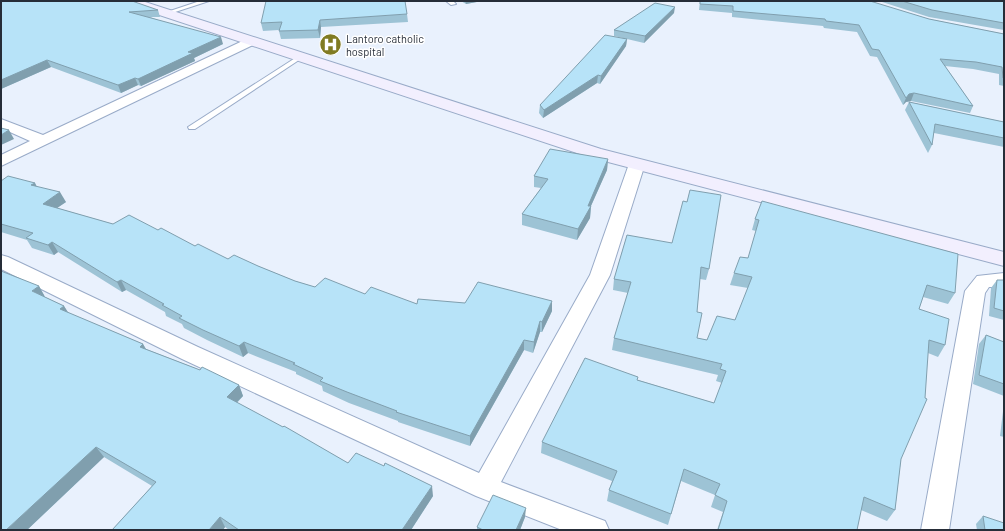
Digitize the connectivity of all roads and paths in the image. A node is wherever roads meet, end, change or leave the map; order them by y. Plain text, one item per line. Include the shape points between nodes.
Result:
1 (130, 1) edge
2 (206, 1) edge
3 (167, 13) junction
4 (250, 41) junction
5 (300, 57) junction
6 (1, 123) edge
7 (192, 127) dead end
8 (43, 140) junction
9 (1, 161) edge
10 (637, 164) junction
11 (1004, 259) edge
12 (1, 261) edge
13 (1004, 280) edge
14 (485, 488) junction
15 (595, 530) edge
16 (935, 530) edge

1 - 3 street
2 - 3 lane
3 - 4 street
4 - 5 street
4 - 8 street
5 - 7 lane
5 - 10 street via 524,131
6 - 8 street
8 - 9 street
10 - 11 street
10 - 14 street via 600,275
12 - 14 street via 190,353
13 - 16 street via 984,281 975,291
14 - 15 street

